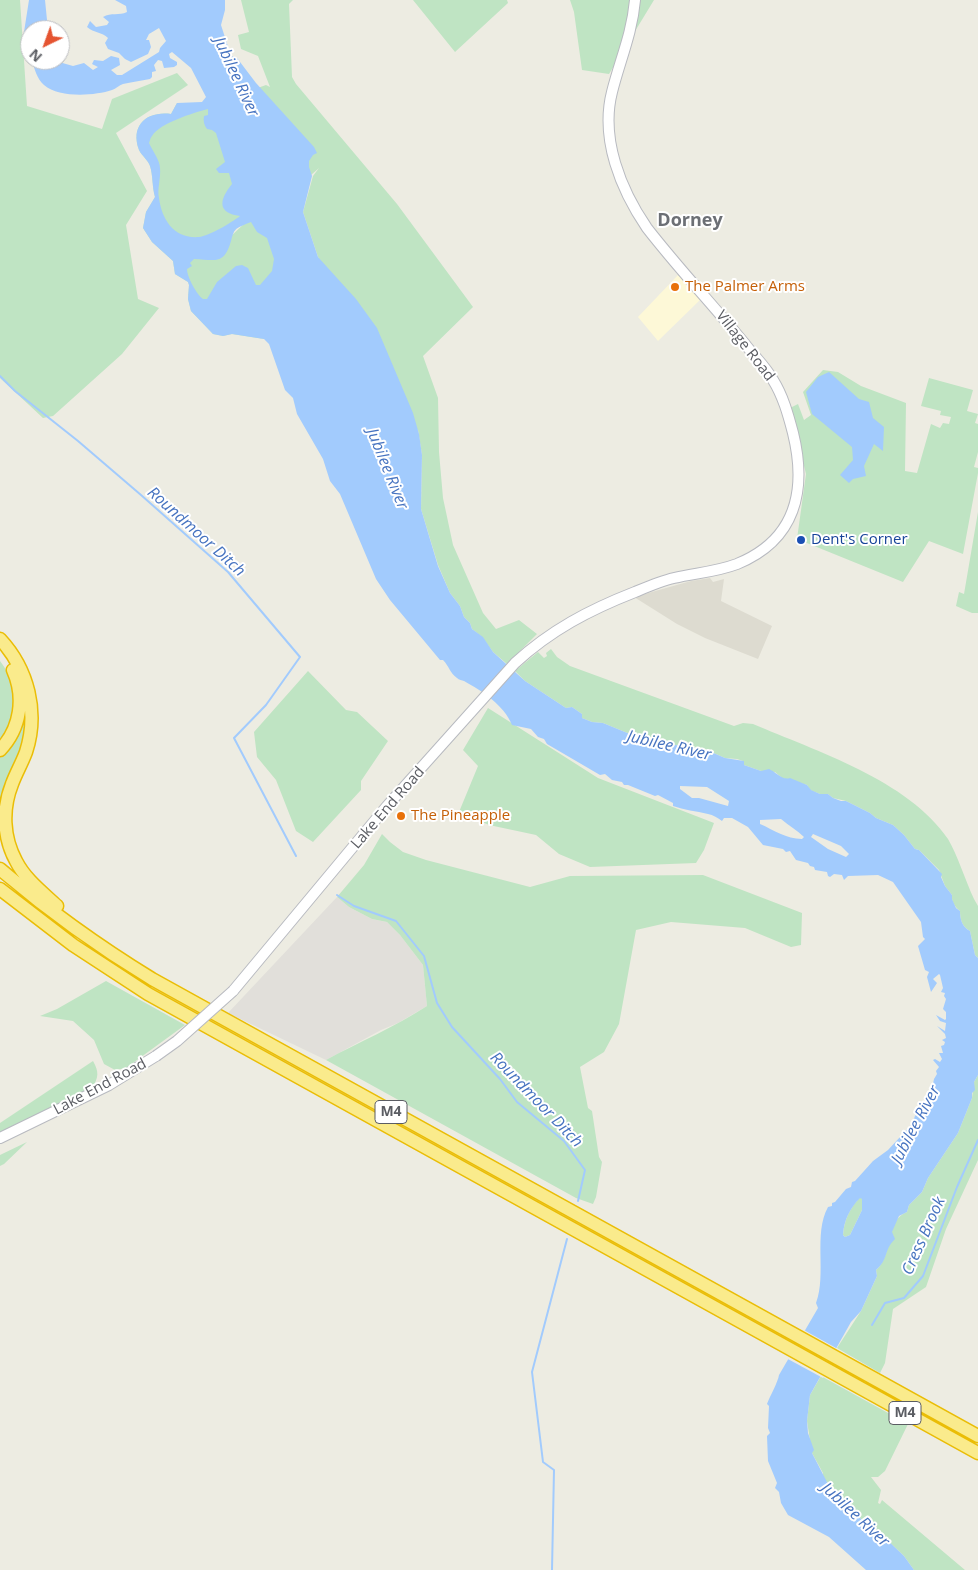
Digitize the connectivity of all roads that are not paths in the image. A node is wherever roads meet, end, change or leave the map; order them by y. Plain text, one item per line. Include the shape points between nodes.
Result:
1 (635, 0) edge
2 (777, 538) joint
3 (0, 639) edge
4 (0, 652) edge
5 (0, 750) edge
6 (0, 869) edge
7 (0, 889) edge
8 (109, 952) junction
9 (0, 1138) edge
10 (978, 1436) edge
11 (978, 1453) edge

1 - 2 main road, Village Road via 630,37 612,93 608,117 615,160 634,210 674,263 773,378 788,411 797,448 799,477 788,523
2 - 9 main road, Lake End Road, bridge via 762,551 737,564 673,578 596,608 540,642 515,663 387,806 233,991 177,1041 109,1086
3 - 8 highway, M4 via 25,678 31,711 28,746 6,805 10,847 30,881
4 - 5 highway via 14,671 20,701 15,727
6 - 8 highway, M4
7 - 11 highway, M4 via 73,945 148,994
8 - 10 highway, M4 via 202,1007

